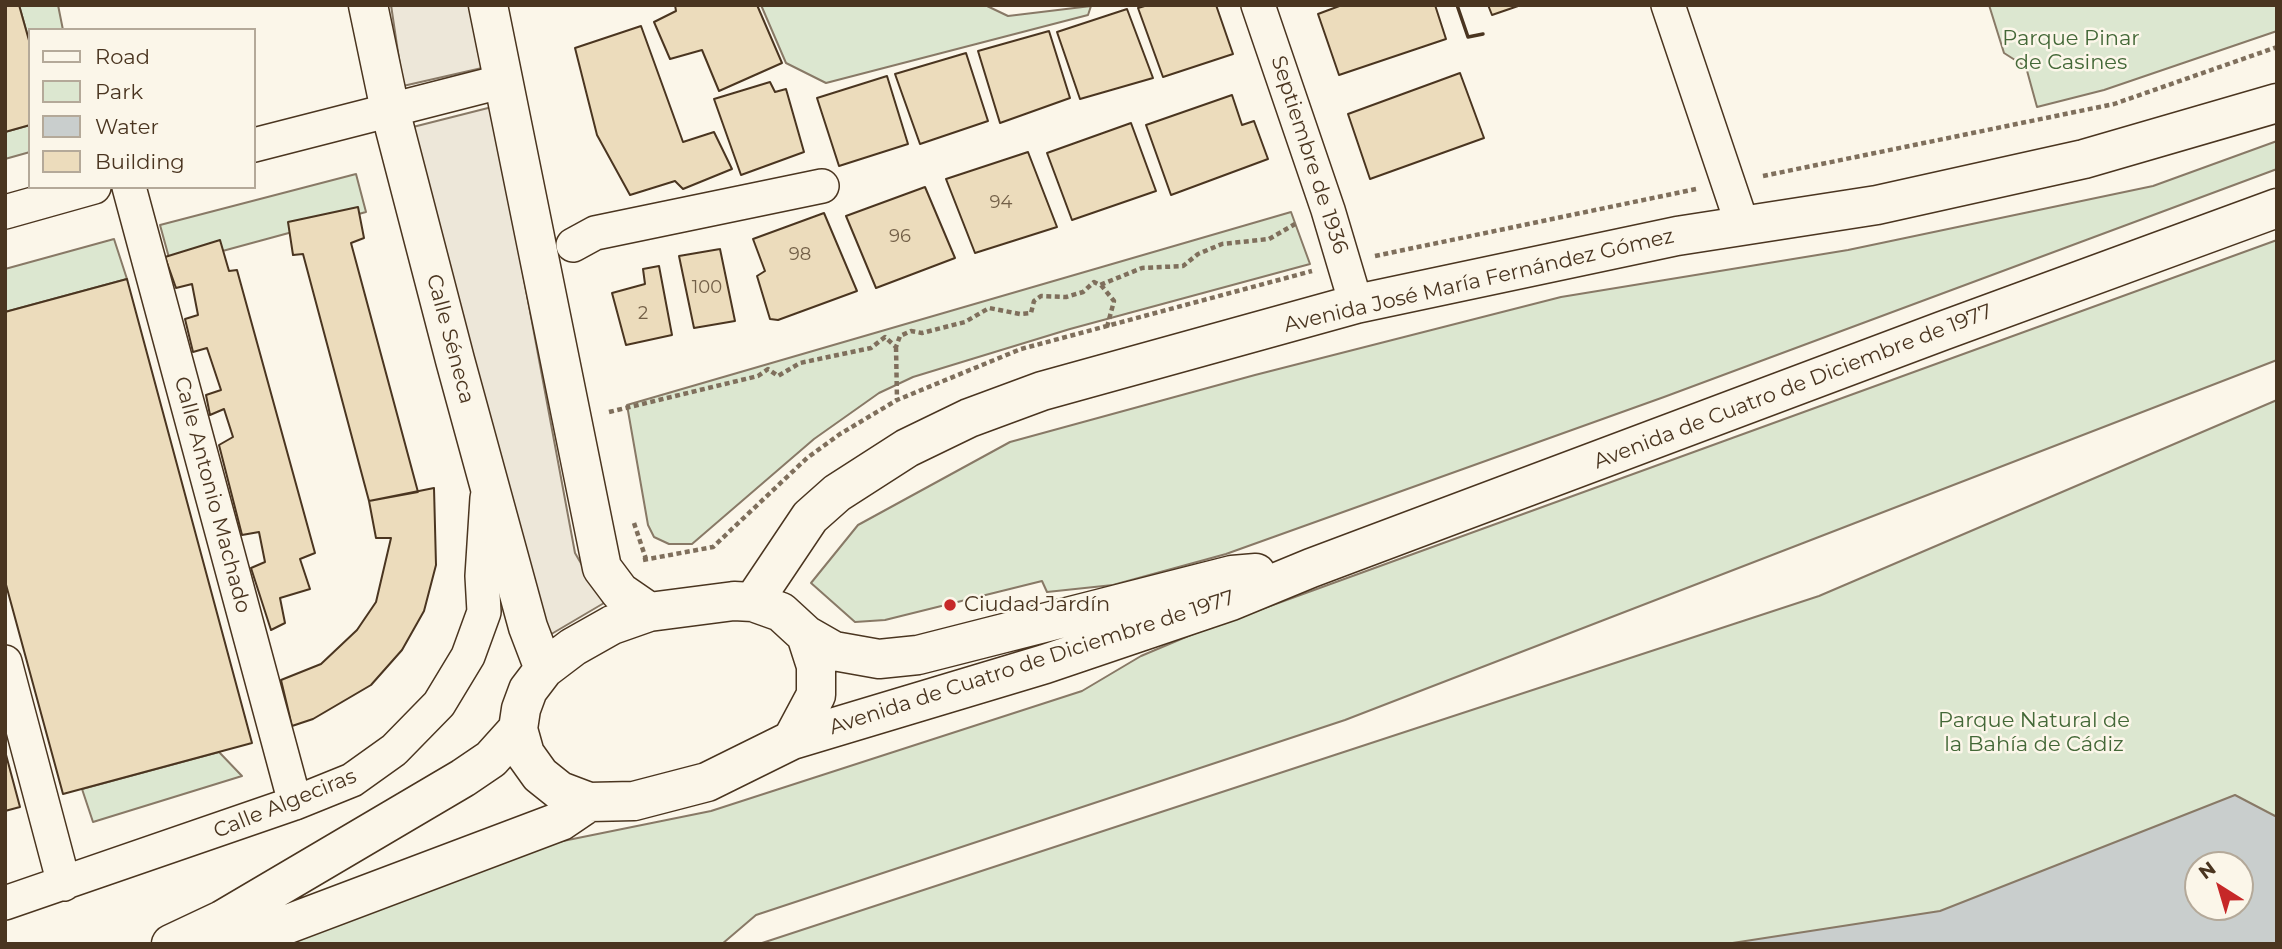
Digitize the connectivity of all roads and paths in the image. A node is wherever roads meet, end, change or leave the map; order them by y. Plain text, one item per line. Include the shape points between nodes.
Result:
1 (368, 5) edge
2 (488, 5) edge
3 (1258, 5) edge
4 (1668, 5) edge
5 (504, 81) junction
6 (2277, 103) edge
7 (390, 110) junction
8 (256, 144) edge
9 (822, 186) dead end
10 (86, 189) edge
11 (130, 189) edge
12 (2277, 208) edge
13 (1328, 210) junction
14 (5, 212) edge
15 (1742, 224) junction
16 (573, 245) dead end
17 (1100, 285) junction
18 (1356, 304) junction
19 (1107, 327) dead end
20 (896, 347) junction
21 (897, 400) dead end
22 (604, 413) dead end
23 (489, 480) junction
24 (1311, 568) junction
25 (753, 602) junction
26 (649, 612) junction
27 (806, 635) junction
28 (5, 662) edge
29 (544, 669) junction
30 (518, 729) junction
31 (792, 740) junction
32 (589, 802) junction
33 (295, 803) junction
34 (64, 884) junction
35 (5, 903) edge
36 (171, 944) edge
37 (235, 944) edge

1 - 7 main road, Calle Séneca
2 - 5 main road
3 - 13 street, Septiembre de 1936
4 - 15 street
5 - 7 street
5 - 26 main road via 602,568 620,592
6 - 15 main road, Avenida José María Fernández Gómez via 2071,162 1877,205
7 - 8 street
7 - 23 main road, Calle Séneca
9 - 16 street via 595,233
10 - 14 street
11 - 33 street, Calle Antonio Machado
12 - 24 main road, Avenida de Cuatro de Diciembre de 1977
13 - 17 path via 1269,239 1222,244 1182,266 1142,268
13 - 18 street, Septiembre de 1936
15 - 18 main road, Avenida José María Fernández Gómez
17 - 19 path via 1114,301
17 - 20 path via 1094,282 1083,292 1066,297 1041,296 1031,313 989,308 965,322 922,333 911,331 900,336
18 - 25 main road, Avenida José María Fernández Gómez via 1041,391 907,448 837,493 810,517
20 - 21 path
20 - 22 path via 885,337 871,348 800,363 778,376 768,369 758,376
23 - 29 main road, Calle Séneca via 528,627
23 - 33 street, Calle Algeciras via 484,612 468,656 439,704 394,750 352,780
24 - 27 main road, Avenida de Cuatro de Diciembre de 1977 via 1232,575 918,655 879,659 834,651
24 - 31 main road, Avenida de Cuatro de Diciembre de 1977 via 1231,601 1045,664
25 - 26 main road
25 - 27 main road, Avenida de Cuatro de Diciembre de 1977 via 781,612
26 - 29 main road via 612,625
27 - 31 main road via 816,666 816,695
28 - 34 street
29 - 30 main road via 528,690
30 - 32 main road via 525,754 540,775 560,791
30 - 36 main road via 491,759 463,778 222,920
31 - 32 main road, Avenida de Cuatro de Diciembre de 1977 via 707,782 634,801
32 - 37 main road via 561,821
33 - 34 street, Calle Algeciras
34 - 35 street, Calle Algeciras

